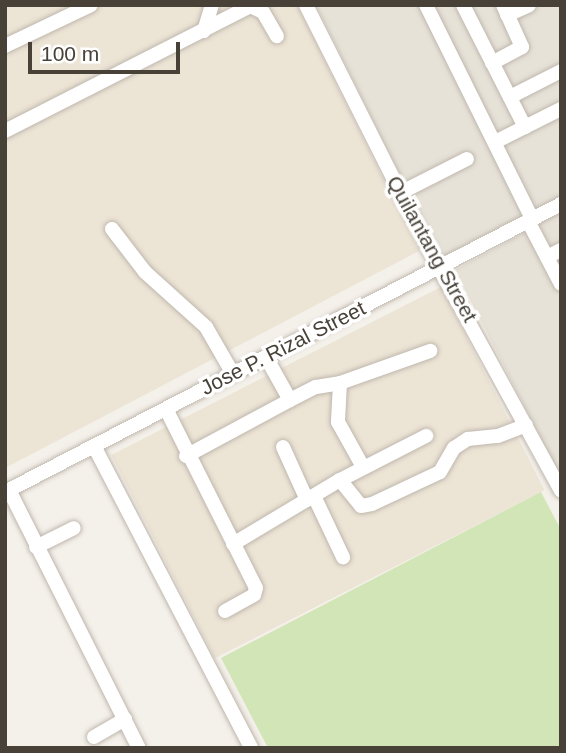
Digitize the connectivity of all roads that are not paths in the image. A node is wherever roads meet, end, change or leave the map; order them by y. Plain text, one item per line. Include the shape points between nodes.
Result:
1 (91, 5) edge
2 (212, 5) edge
3 (250, 5) edge
4 (306, 5) edge
5 (426, 5) edge
6 (463, 5) edge
7 (528, 5) edge
8 (505, 10) edge
9 (204, 31) junction
10 (277, 37) dead end
11 (5, 46) edge
12 (492, 63) junction
13 (561, 71) edge
14 (510, 97) junction
15 (561, 109) edge
16 (525, 127) junction
17 (5, 131) edge
18 (495, 142) junction
19 (467, 159) dead end
20 (400, 193) junction
21 (561, 204) edge
22 (530, 220) junction
23 (112, 229) dead end
24 (554, 254) edge
25 (442, 266) junction
26 (561, 284) edge
27 (430, 351) dead end
28 (266, 357) junction
29 (233, 374) junction
30 (340, 383) junction
31 (290, 400) junction
32 (166, 409) junction
33 (526, 425) junction
34 (426, 436) dead end
35 (94, 446) junction
36 (283, 447) dead end
37 (186, 456) junction
38 (363, 467) junction
39 (340, 480) junction
40 (7, 491) edge
41 (561, 491) edge
42 (311, 498) junction
43 (74, 528) dead end
44 (233, 544) junction
45 (36, 547) junction
46 (343, 557) dead end
47 (225, 611) dead end
48 (125, 719) junction
49 (94, 737) dead end
50 (139, 748) edge
51 (251, 748) edge

1 - 11 street
2 - 9 street
3 - 9 street
3 - 10 street via 263,12
4 - 20 street, Quilantang Street
5 - 18 street
6 - 12 street
7 - 8 street
8 - 12 street via 523,47
9 - 17 street
12 - 14 street
13 - 14 street
14 - 16 street
15 - 16 street
16 - 18 street
18 - 22 street
19 - 20 street
20 - 25 street, Quilantang Street
21 - 22 street, Jose P. Rizal Street
22 - 24 street
22 - 25 street, Jose P. Rizal Street
23 - 29 street via 145,272 206,327
24 - 26 street
25 - 28 street, Jose P. Rizal Street
25 - 33 street, Quilantang Street
27 - 30 street
28 - 29 street, Jose P. Rizal Street
28 - 31 street
29 - 32 street, Jose P. Rizal Street
30 - 31 street via 316,387
30 - 38 street via 338,422
31 - 37 street
32 - 35 street, Jose P. Rizal Street
32 - 37 street
33 - 39 street via 505,434 468,439 454,448 440,472 372,504 361,506
33 - 41 street, Quilantang Street
34 - 38 street
35 - 40 street, Jose P. Rizal Street
35 - 51 street
36 - 42 street
37 - 44 street
38 - 39 street
39 - 42 street
40 - 45 street
42 - 44 street
42 - 46 street
43 - 45 street
44 - 47 street via 256,592
45 - 48 street
48 - 49 street
48 - 50 street

